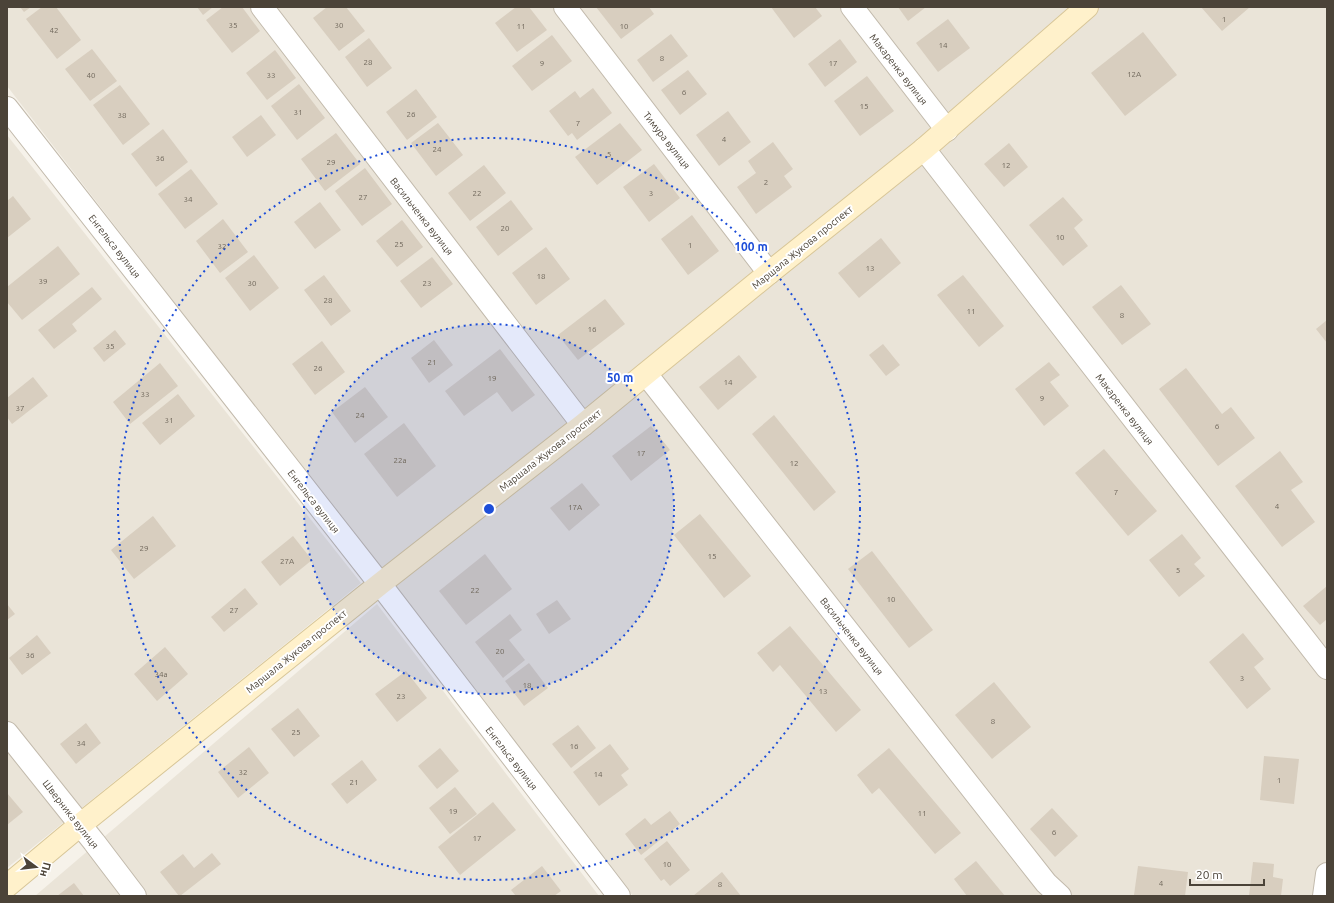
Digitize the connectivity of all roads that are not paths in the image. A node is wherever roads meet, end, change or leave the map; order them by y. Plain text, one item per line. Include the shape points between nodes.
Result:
1 (262, 7) edge
2 (565, 7) edge
3 (852, 7) edge
4 (1087, 7) edge
5 (7, 108) edge
6 (947, 130) junction
7 (924, 149) junction
8 (769, 273) junction
9 (646, 374) junction
10 (582, 425) junction
11 (380, 584) junction
12 (1327, 668) edge
13 (7, 733) edge
14 (80, 825) junction
15 (1327, 874) edge
16 (7, 886) edge
17 (135, 896) edge
18 (619, 896) edge
19 (1060, 896) edge
20 (1324, 896) edge

1 - 10 street, Васильченка вулиця
2 - 8 street, Тимура вулиця
3 - 6 street, Макаренка вулиця
4 - 6 street, Маршала Жукова проспект
5 - 11 street, Енгельса вулиця
6 - 7 street, Маршала Жукова проспект
7 - 8 street, Маршала Жукова проспект
7 - 12 street, Макаренка вулиця
8 - 9 street, Маршала Жукова проспект
9 - 10 street, Маршала Жукова проспект
9 - 19 street, Васильченка вулиця via 1046,883
10 - 11 street, Маршала Жукова проспект
11 - 14 street, Маршала Жукова проспект
11 - 18 street, Енгельса вулиця
13 - 14 street, Шверника вулиця
14 - 16 street, Маршала Жукова проспект
14 - 17 street, Шверника вулиця
15 - 20 street

